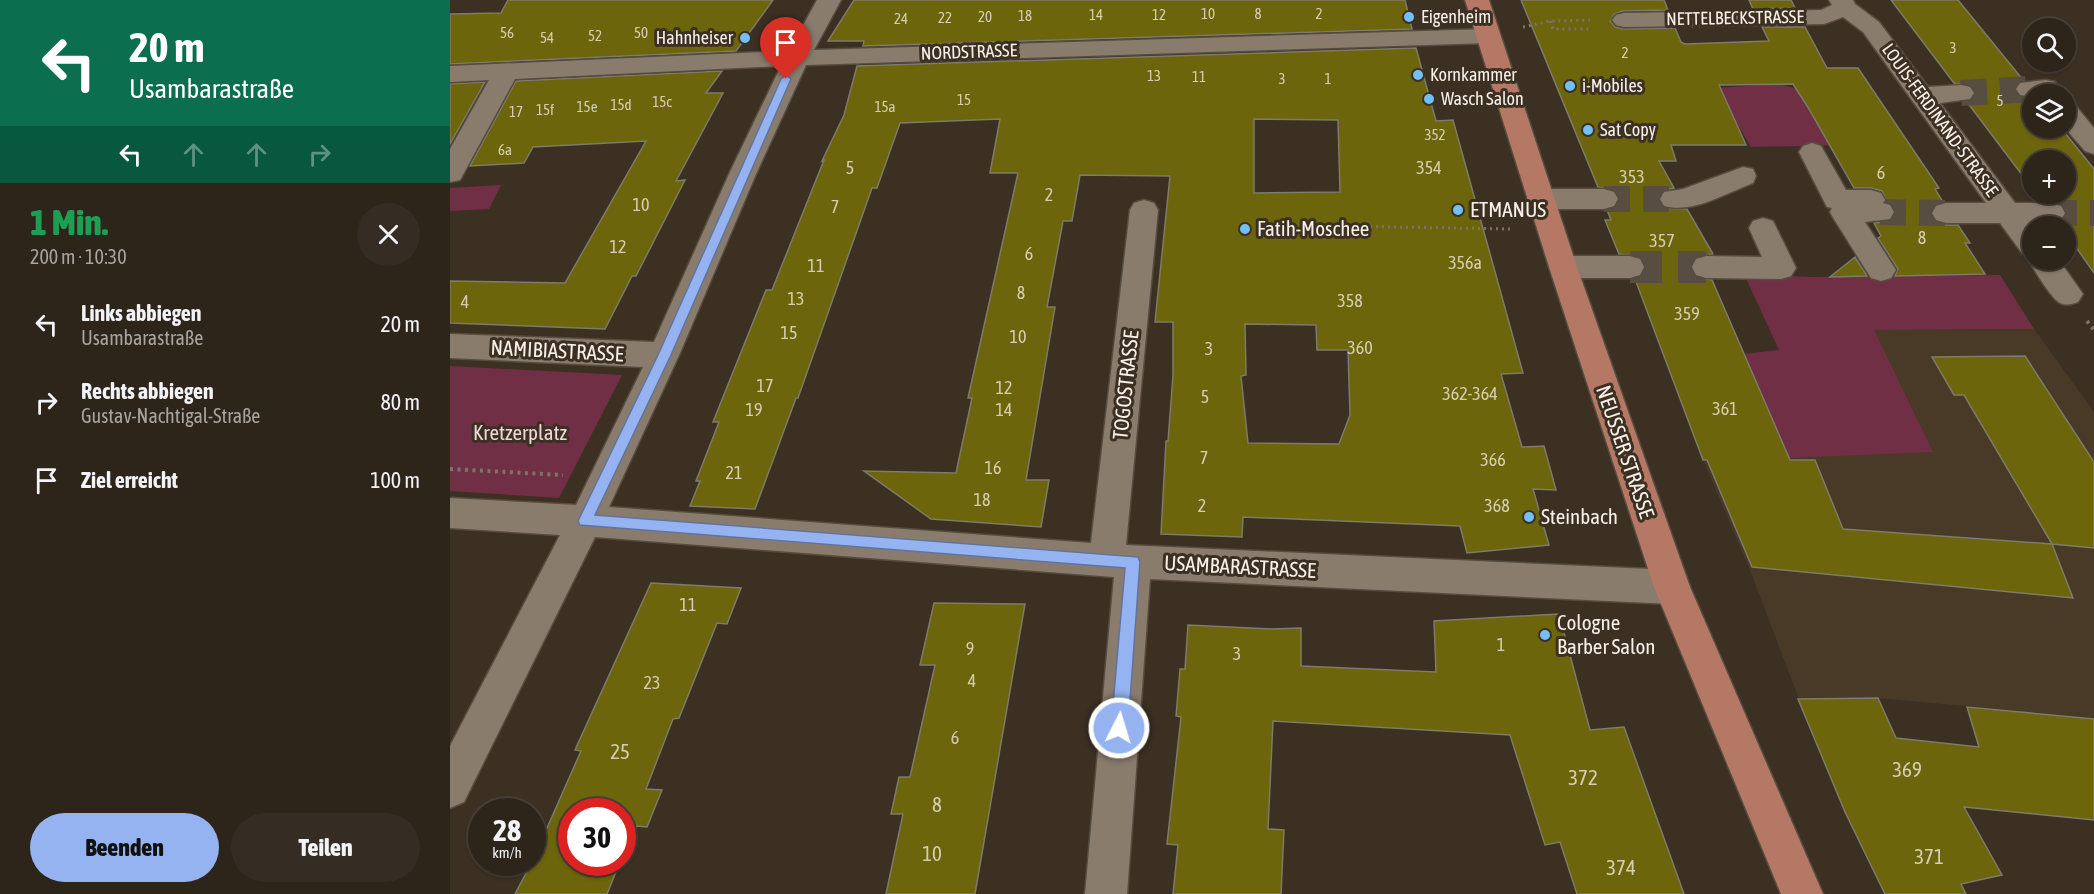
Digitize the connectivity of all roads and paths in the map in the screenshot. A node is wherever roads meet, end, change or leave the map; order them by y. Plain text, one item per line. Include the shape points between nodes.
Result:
1 (830, 0) edge
2 (1477, 0) edge
3 (1843, 4) edge
4 (1598, 20) dead end
5 (1624, 20) joint
6 (1550, 21) junction
7 (1488, 36) junction
8 (796, 58) junction
9 (506, 72) junction
10 (450, 74) edge
11 (1961, 93) tunnel mouth
12 (1922, 96) junction
13 (2076, 123) edge
14 (2094, 145) edge
15 (1812, 152) dead end
16 (450, 172) edge
17 (1743, 177) dead end
18 (1541, 199) junction
19 (1604, 199) tunnel mouth
20 (1674, 199) tunnel mouth
21 (1942, 206) tunnel mouth
22 (2003, 206) junction
23 (1144, 210) dead end
24 (2051, 213) tunnel mouth
25 (1334, 226) dead end
26 (1763, 228) dead end
27 (1551, 229) junction
28 (2022, 232) edge
29 (1563, 267) junction
30 (1630, 267) tunnel mouth
31 (1706, 267) tunnel mouth
32 (1881, 270) dead end
33 (2050, 270) edge
34 (2068, 294) dead end
35 (450, 346) edge
36 (664, 355) junction
37 (450, 469) edge
38 (606, 478) junction
39 (450, 513) edge
40 (585, 521) junction
41 (1120, 561) junction
42 (1672, 586) junction
43 (450, 788) edge
44 (1106, 894) edge
45 (1802, 894) edge

1 - 8 street
2 - 7 main road, NEUSSER STRASSE
3 - 5 street, NETTELBECKSTRASSE via 1824,17
3 - 12 street, LOUIS-FERDINAND-STRASSE via 1871,27
4 - 6 path
5 - 6 path via 1616,28 1553,29
6 - 7 path
7 - 8 street, NORDSTRASSE
7 - 18 main road, NEUSSER STRASSE
8 - 9 street, NORDSTRASSE
8 - 36 street
9 - 10 street, NORDSTRASSE
9 - 16 street
11 - 12 street
12 - 22 street, LOUIS-FERDINAND-STRASSE
13 - 14 street
15 - 32 street via 1837,200 1877,206 1844,212
17 - 20 street via 1685,199
18 - 19 street
18 - 27 main road, NEUSSER STRASSE
21 - 22 street
22 - 24 street
22 - 28 street, LOUIS-FERDINAND-STRASSE
23 - 41 street, TOGOSTRASSE
25 - 27 path
26 - 31 street via 1781,268
27 - 29 main road, NEUSSER STRASSE
29 - 30 street
29 - 42 main road, NEUSSER STRASSE
33 - 34 street
35 - 36 street, NAMIBIASTRASSE
36 - 38 street
37 - 38 path
38 - 40 street
39 - 40 street, USAMBARASTRASSE
40 - 41 street, USAMBARASTRASSE
40 - 43 street
41 - 42 street, USAMBARASTRASSE
41 - 44 street, TOGOSTRASSE
42 - 45 main road, NEUSSER STRASSE

